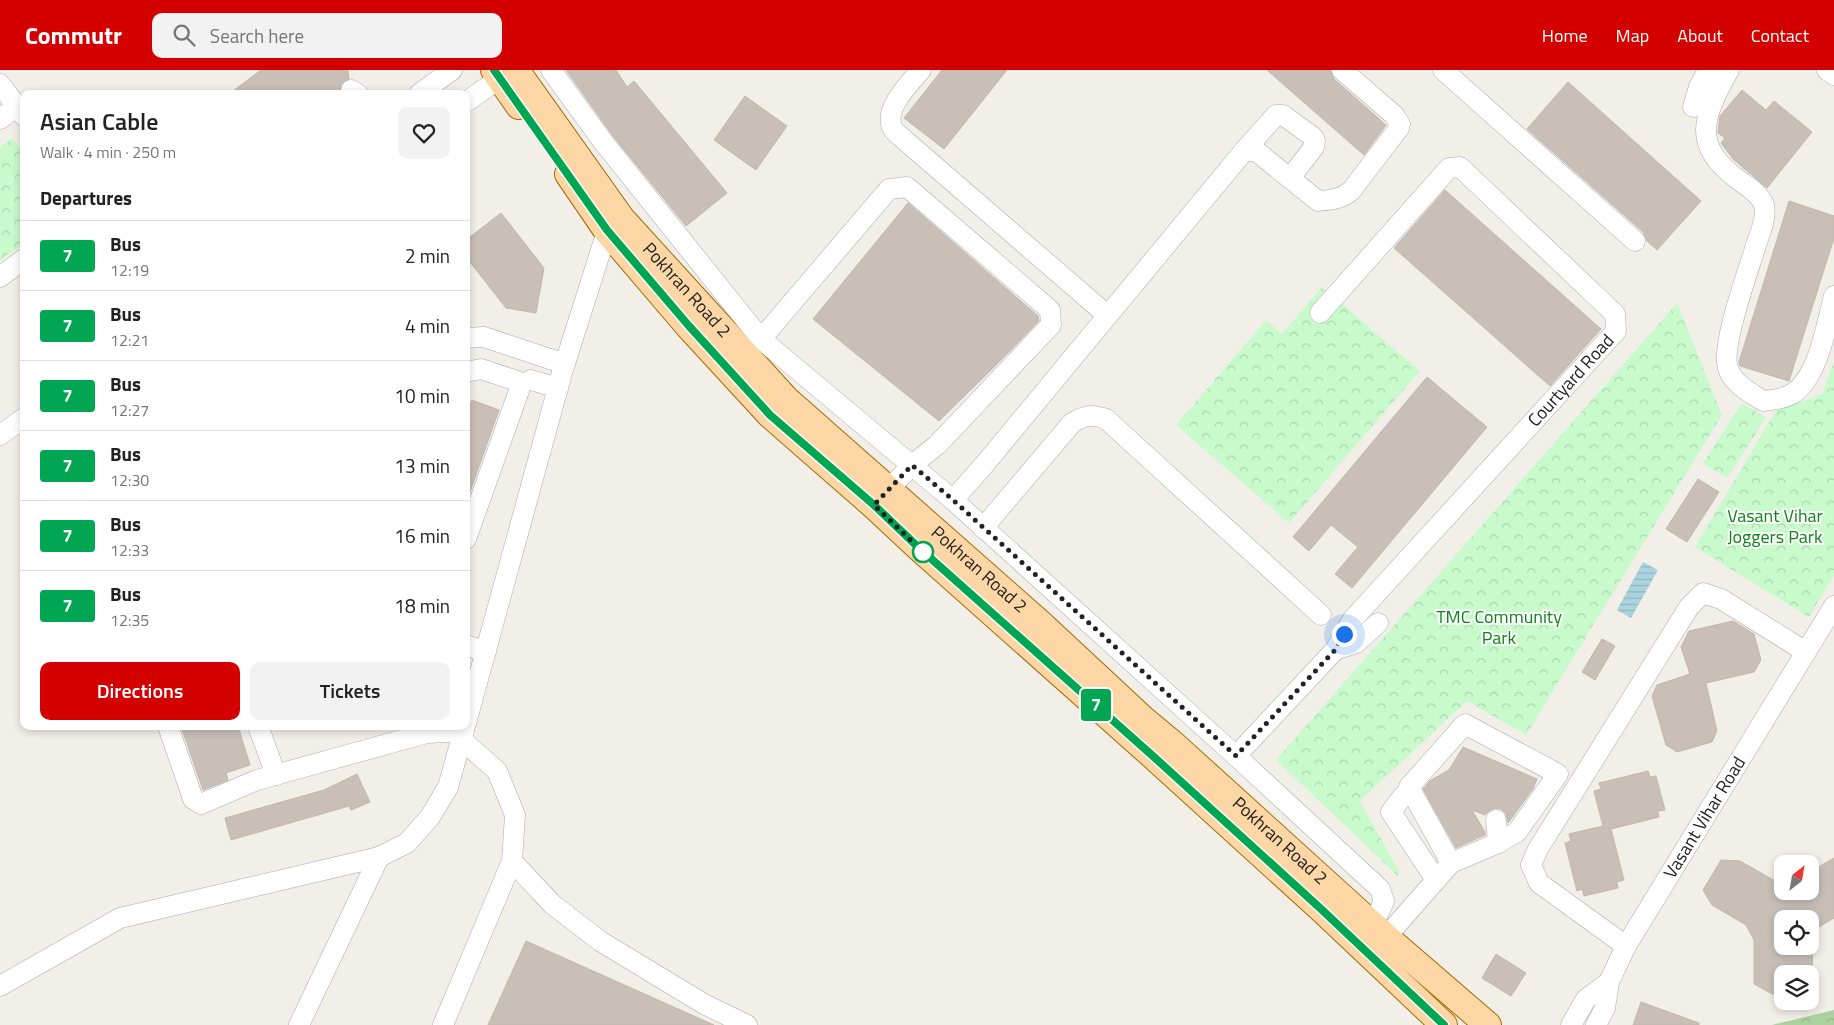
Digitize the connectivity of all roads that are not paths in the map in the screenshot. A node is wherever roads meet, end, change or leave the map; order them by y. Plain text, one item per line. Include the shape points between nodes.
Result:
1 (452, 70) edge
2 (551, 70) edge
3 (921, 70) edge
4 (1342, 70) edge
5 (1443, 70) edge
6 (1708, 70) edge
7 (1729, 70) edge
8 (1827, 70) edge
9 (503, 73) edge
10 (1834, 75) edge
11 (0, 84) edge
12 (424, 90) edge
13 (470, 99) edge
14 (1693, 107) dead end
15 (20, 111) edge
16 (0, 119) edge
17 (1244, 152) junction
18 (1290, 178) junction
19 (615, 225) junction
20 (1635, 241) dead end
21 (20, 262) edge
22 (0, 277) edge
23 (1834, 296) edge
24 (1320, 313) dead end
25 (1108, 315) junction
26 (470, 338) edge
27 (761, 338) junction
28 (470, 346) edge
29 (470, 371) edge
30 (562, 375) junction
31 (531, 380) dead end
32 (20, 421) edge
33 (0, 435) edge
34 (912, 465) junction
35 (881, 497) junction
36 (953, 500) junction
37 (470, 528) edge
38 (983, 528) junction
39 (1834, 606) edge
40 (1321, 615) dead end
41 (1378, 623) dead end
42 (470, 646) edge
43 (1335, 650) junction
44 (486, 652) junction
45 (1806, 652) junction
46 (470, 708) edge
47 (169, 730) edge
48 (259, 730) edge
49 (443, 730) edge
50 (464, 730) edge
51 (468, 730) edge
52 (1236, 756) junction
53 (276, 775) junction
54 (1403, 796) dead end
55 (1496, 820) dead end
56 (1498, 843) junction
57 (380, 857) junction
58 (512, 862) junction
59 (1451, 863) junction
60 (1436, 880) junction
61 (1379, 931) junction
62 (1626, 946) junction
63 (1609, 982) junction
64 (0, 986) edge
65 (299, 1025) edge
66 (443, 1025) edge
67 (747, 1025) edge
68 (1444, 1025) edge
69 (1488, 1025) edge
70 (1571, 1025) edge
71 (1596, 1025) edge

1 - 12 street
2 - 27 street via 604,143
3 - 25 street via 893,107 892,128
4 - 18 street via 1394,115 1399,128 1345,196 1318,201
5 - 20 street
6 - 14 street
7 - 23 street via 1706,121 1708,148 1721,166 1756,193 1764,206 1762,228 1729,337 1726,358 1728,370 1739,384 1762,401 1777,400 1802,386 1816,363
8 - 10 street
9 - 13 street
9 - 19 main road, Pokhran Road 2
11 - 15 street
15 - 16 street
17 - 18 street via 1256,151
17 - 18 street via 1276,115 1283,115 1315,141 1314,147
17 - 25 street
19 - 30 street
19 - 35 main road, Pokhran Road 2
21 - 22 street
24 - 43 street, Courtyard Road via 1449,168 1460,167 1615,314 1616,330 1353,619
25 - 36 street
26 - 30 street via 484,337
27 - 34 street
27 - 34 street via 888,189 907,187 1050,310 1051,325 937,445
28 - 30 street
29 - 37 street via 481,368 505,376 517,381 520,388
30 - 31 street
30 - 44 street
32 - 33 street
34 - 35 street
34 - 36 street
35 - 61 main road, Pokhran Road 2 via 1041,624
35 - 68 main road, Pokhran Road 2 via 918,547 1154,757
36 - 38 street
38 - 40 street via 1072,423 1094,415 1106,419
38 - 52 street
39 - 45 street, Vasant Vihar Road
41 - 43 street via 1356,643
42 - 44 street
43 - 52 street, Courtyard Road
44 - 46 street
45 - 62 street, Vasant Vihar Road
45 - 62 street via 1721,599 1703,593 1689,607 1538,848 1531,865 1539,883
47 - 53 street via 194,799 201,804
48 - 53 street
49 - 53 street
50 - 57 street via 448,787 430,817 407,842
51 - 58 street via 497,771 515,815
52 - 61 street via 1380,889 1384,901
54 - 60 street via 1391,812
55 - 56 street
56 - 59 street
56 - 59 street via 1517,832 1558,774 1465,724 1409,787
57 - 64 street via 120,918
57 - 65 street
58 - 66 street
58 - 67 street via 552,904 600,941 704,1004
59 - 60 street
60 - 61 street via 1407,914
61 - 69 main road, Pokhran Road 2
62 - 63 street, Vasant Vihar Road
63 - 70 street, Vasant Vihar Road via 1586,999
63 - 71 street via 1605,1008

